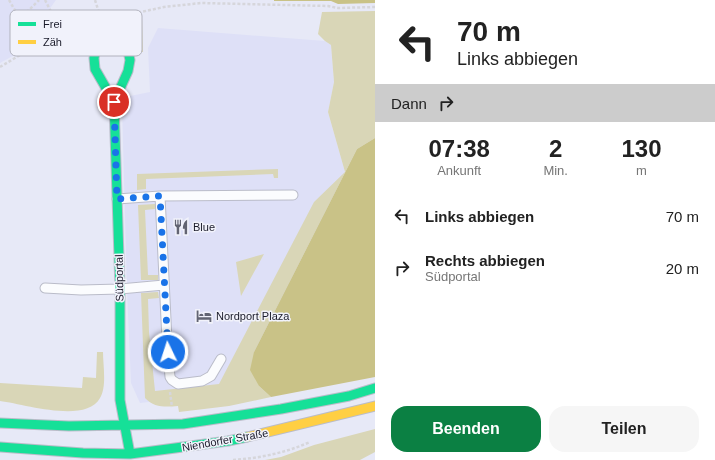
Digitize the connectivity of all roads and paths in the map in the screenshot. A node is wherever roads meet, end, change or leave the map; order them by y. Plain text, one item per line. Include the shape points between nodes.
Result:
1 (9, 0) edge
2 (39, 0) edge
3 (45, 0) edge
4 (96, 0) edge
5 (375, 7) edge
6 (15, 10) edge
7 (29, 10) edge
8 (50, 10) edge
9 (99, 10) edge
10 (142, 12) edge
11 (18, 56) edge
12 (94, 56) edge
13 (129, 56) edge
14 (0, 67) edge
15 (114, 102) junction
16 (293, 195) dead end
17 (160, 196) junction
18 (117, 199) junction
19 (164, 285) junction
20 (45, 288) dead end
21 (120, 289) junction
22 (221, 359) dead end
23 (375, 388) edge
24 (171, 396) dead end
25 (375, 406) edge
26 (172, 409) dead end
27 (0, 423) edge
28 (125, 425) junction
29 (0, 447) edge
30 (131, 457) edge

1 - 6 path
2 - 7 path
3 - 8 path
4 - 9 path
5 - 10 path via 201,3
11 - 14 path
12 - 15 main road, Südportal via 95,69
13 - 15 main road, Südportal via 128,71
15 - 18 main road, Südportal
16 - 17 lane
17 - 18 lane
17 - 19 lane
18 - 21 main road, Südportal
19 - 21 lane
19 - 22 lane via 172,380 178,384 207,379
20 - 21 lane
21 - 28 main road, Südportal via 120,400
23 - 28 main road, Niendorfer Straße via 349,396 281,409 183,424
24 - 26 path
25 - 30 main road, Niendorfer Straße via 228,441
27 - 28 main road, Niendorfer Straße
28 - 30 main road, Südportal
29 - 30 main road, Niendorfer Straße

